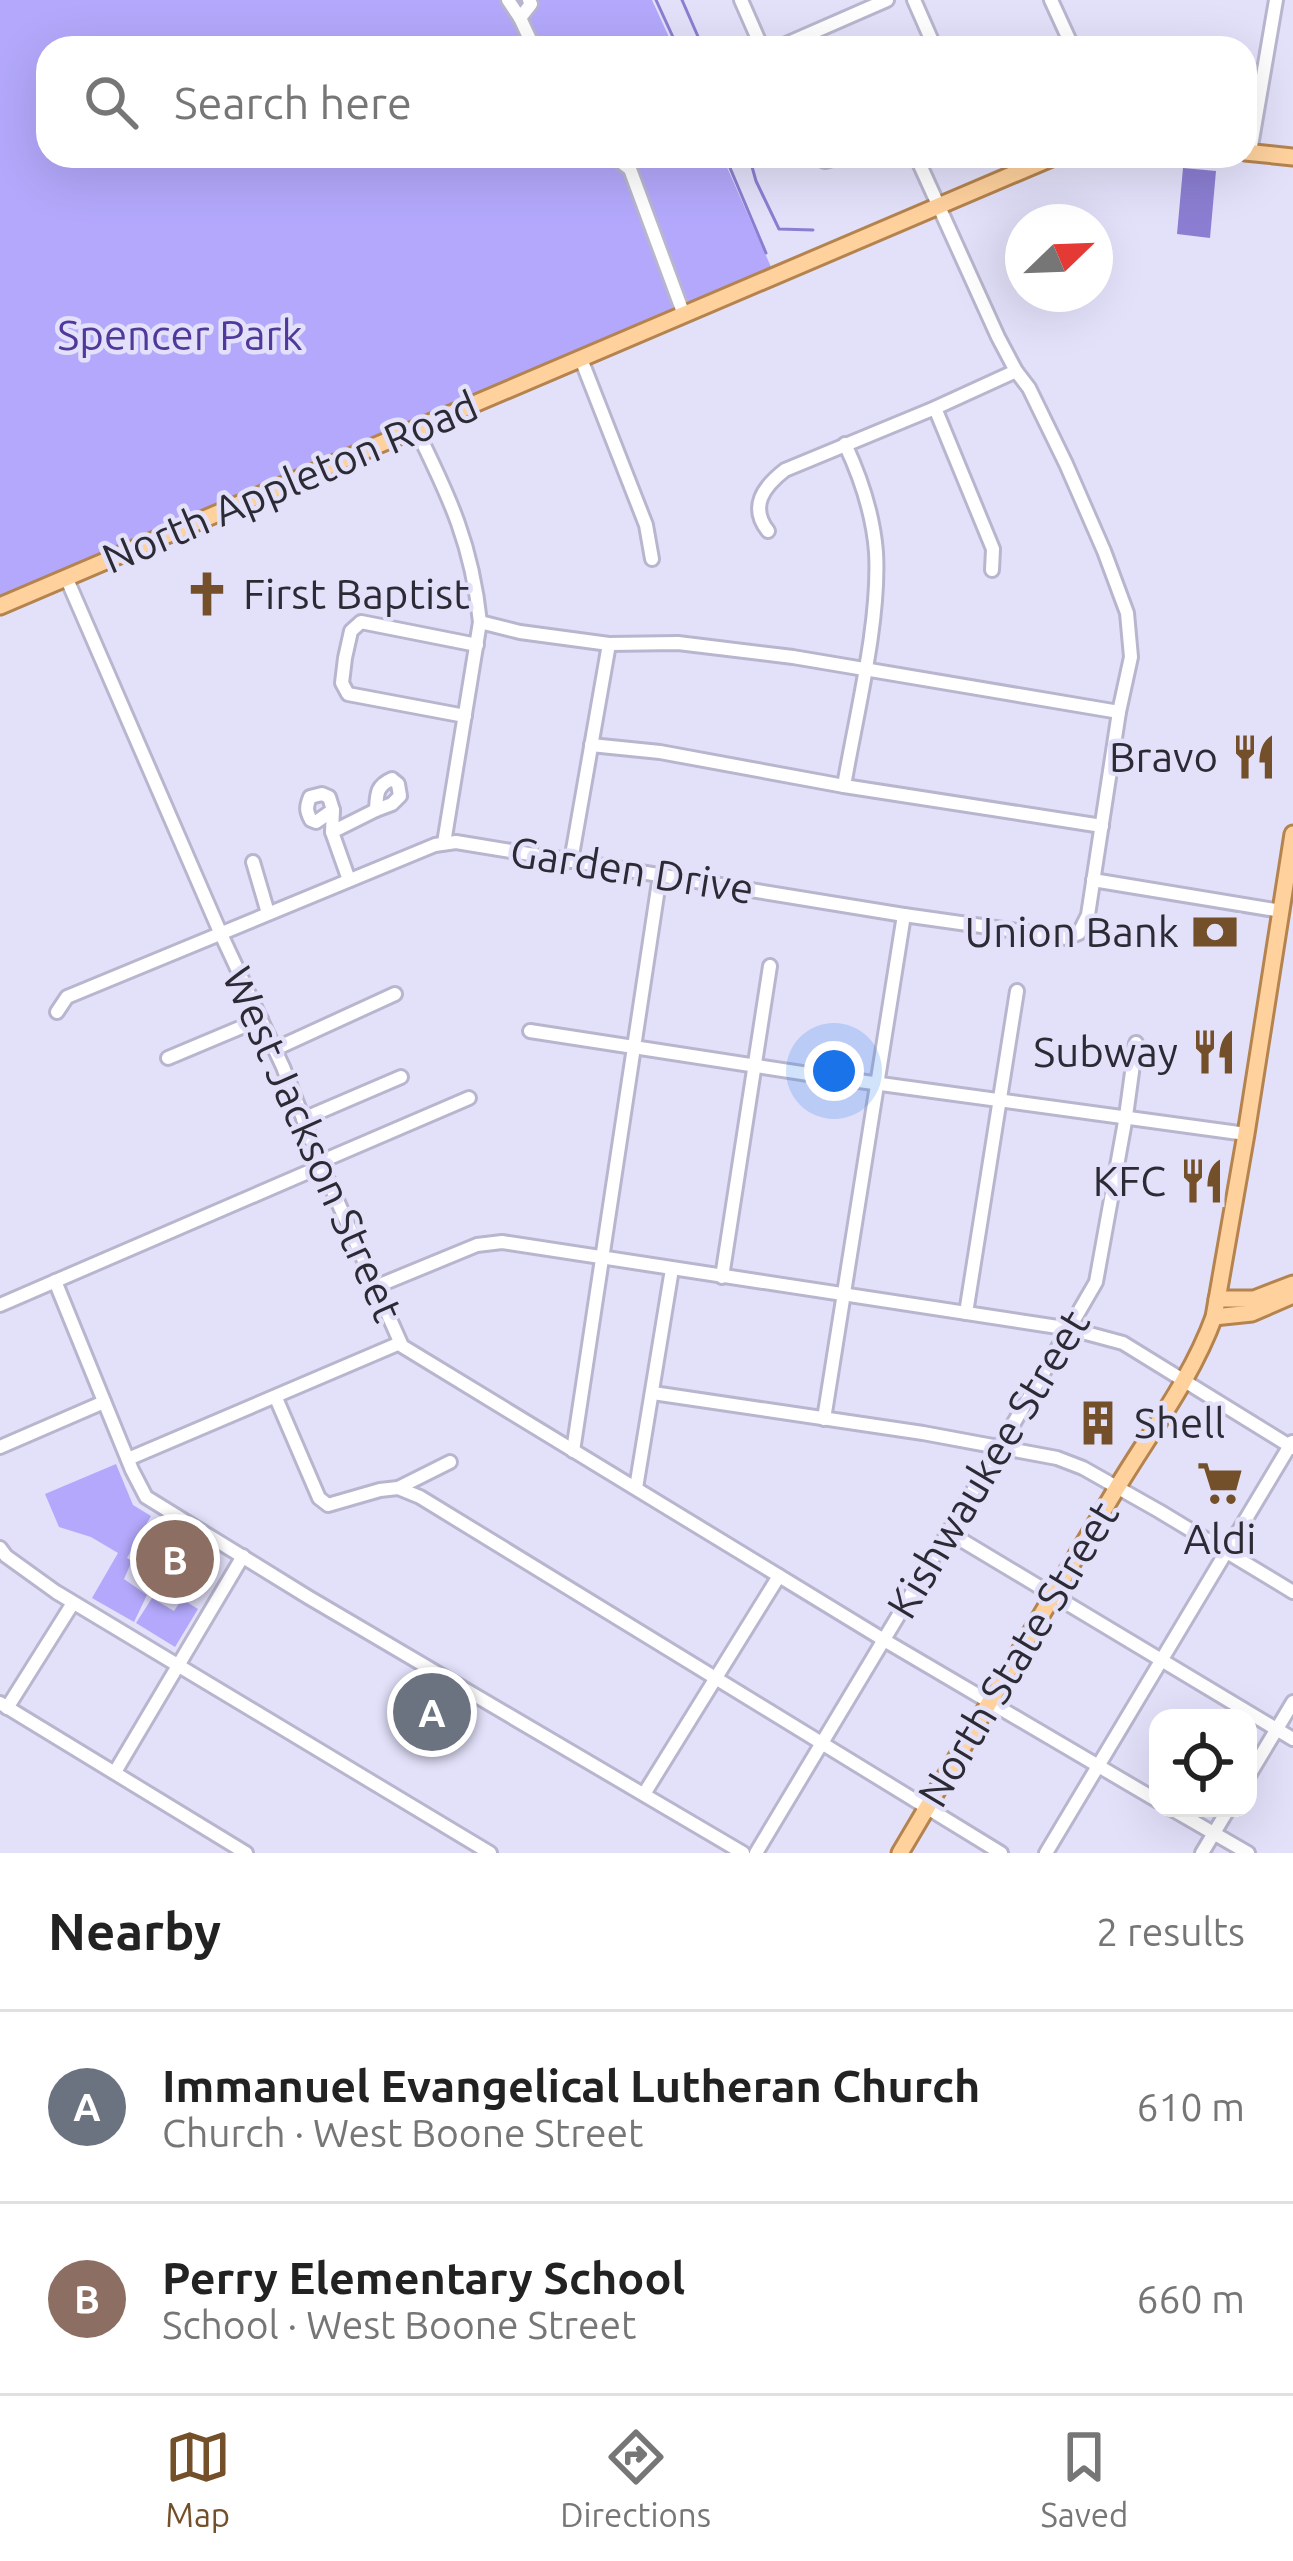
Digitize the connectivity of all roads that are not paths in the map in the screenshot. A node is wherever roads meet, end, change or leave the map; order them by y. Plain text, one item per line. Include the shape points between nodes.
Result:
1 (508, 0) edge
2 (530, 0) edge
3 (741, 0) edge
4 (887, 0) edge
5 (914, 0) edge
6 (1052, 0) edge
7 (1276, 0) edge
8 (520, 18) junction
9 (528, 36) edge
10 (757, 36) edge
11 (804, 36) edge
12 (930, 36) edge
13 (1068, 36) edge
14 (1257, 103) edge
15 (1257, 153) edge
16 (1293, 157) edge
17 (628, 168) edge
18 (921, 168) edge
19 (1027, 168) edge
20 (938, 206) junction
21 (684, 315) junction
22 (581, 359) junction
23 (1016, 371) junction
24 (935, 408) junction
25 (416, 429) junction
26 (845, 444) junction
27 (768, 531) dead end
28 (652, 559) dead end
29 (992, 570) dead end
30 (66, 577) junction
31 (0, 606) edge
32 (480, 622) junction
33 (609, 644) junction
34 (477, 645) junction
35 (864, 670) junction
36 (1119, 712) junction
37 (465, 716) junction
38 (591, 745) junction
39 (844, 786) junction
40 (333, 810) dead end
41 (376, 810) dead end
42 (1102, 826) junction
43 (332, 832) junction
44 (1293, 834) edge
45 (444, 844) junction
46 (571, 861) junction
47 (253, 862) dead end
48 (660, 875) junction
49 (350, 880) junction
50 (1094, 880) junction
51 (1281, 911) junction
52 (268, 913) junction
53 (904, 915) junction
54 (220, 932) junction
55 (770, 966) dead end
56 (1017, 992) dead end
57 (395, 994) dead end
58 (57, 1012) dead end
59 (261, 1019) junction
60 (530, 1031) dead end
61 (1136, 1043) dead end
62 (634, 1048) junction
63 (274, 1049) junction
64 (168, 1058) dead end
65 (756, 1066) junction
66 (400, 1077) dead end
67 (878, 1084) junction
68 (469, 1098) dead end
69 (1000, 1100) junction
70 (1126, 1116) junction
71 (302, 1119) junction
72 (1246, 1134) junction
73 (321, 1164) junction
74 (601, 1257) junction
75 (672, 1269) junction
76 (722, 1277) junction
77 (55, 1281) junction
78 (1293, 1284) edge
79 (375, 1287) junction
80 (843, 1295) junction
81 (1293, 1295) edge
82 (1217, 1299) junction
83 (0, 1305) edge
84 (966, 1313) junction
85 (1214, 1317) junction
86 (1070, 1329) junction
87 (400, 1343) junction
88 (1183, 1382) junction
89 (652, 1393) junction
90 (276, 1398) junction
91 (104, 1402) junction
92 (824, 1419) junction
93 (1292, 1444) edge
94 (0, 1447) edge
95 (1000, 1448) junction
96 (573, 1451) junction
97 (128, 1460) junction
98 (450, 1462) dead end
99 (398, 1488) junction
100 (636, 1488) junction
101 (1116, 1489) junction
102 (948, 1532) junction
103 (0, 1549) edge
104 (1226, 1551) junction
105 (243, 1556) junction
106 (779, 1576) junction
107 (1293, 1592) edge
108 (1054, 1595) junction
109 (73, 1603) junction
110 (884, 1640) junction
111 (1160, 1660) junction
112 (179, 1665) junction
113 (716, 1679) junction
114 (989, 1701) junction
115 (1293, 1702) edge
116 (4, 1706) edge
117 (1276, 1730) junction
118 (1293, 1739) edge
119 (822, 1744) junction
120 (1257, 1762) edge
121 (1098, 1766) junction
122 (115, 1772) junction
123 (644, 1794) junction
124 (1149, 1796) edge
125 (928, 1807) junction
126 (1184, 1817) edge
127 (1223, 1817) edge
128 (1213, 1834) junction
129 (240, 1852) edge
130 (490, 1853) edge
131 (743, 1853) edge
132 (756, 1853) edge
133 (900, 1853) edge
134 (1001, 1853) edge
135 (1046, 1853) edge
136 (1202, 1853) edge
137 (1248, 1853) edge

1 - 8 street
2 - 8 street
3 - 10 street
4 - 11 street
5 - 12 street
6 - 13 street
7 - 14 street
8 - 9 street
15 - 16 main road
17 - 21 street
18 - 20 street
19 - 20 main road, North Appleton Road
20 - 21 main road, North Appleton Road
20 - 23 street
21 - 22 main road, North Appleton Road
22 - 25 main road, North Appleton Road
22 - 28 street
23 - 24 street
23 - 36 street via 1066,464 1127,613 1131,657
24 - 26 street
24 - 29 street via 993,549
25 - 30 main road, North Appleton Road
25 - 32 street via 462,528
26 - 27 street via 770,482 757,504
26 - 35 street via 875,547
30 - 31 main road, North Appleton Road
30 - 54 street, West Jackson Street
32 - 33 street
32 - 34 street
33 - 35 street via 678,643
33 - 38 street
34 - 37 street
34 - 37 street via 362,622 351,631 345,658 348,694
35 - 36 street
35 - 39 street
36 - 42 street
37 - 45 street
38 - 39 street
38 - 46 street
39 - 42 street
40 - 43 street
41 - 43 street
42 - 50 street
43 - 49 street
44 - 51 main road, North State Street
45 - 46 street, Garden Drive
45 - 49 street, Garden Drive
46 - 48 street, Garden Drive
47 - 52 street
48 - 53 street, Garden Drive
48 - 62 street
49 - 52 street, Garden Drive
50 - 51 street
50 - 53 street, Garden Drive via 1075,936
51 - 72 main road, North State Street
52 - 54 street, Garden Drive
53 - 67 street
54 - 58 street, Garden Drive via 68,997
54 - 59 street, West Jackson Street
55 - 65 street
56 - 69 street
57 - 63 street
59 - 63 street, West Jackson Street
59 - 64 street
60 - 62 street
61 - 70 street, Kishwaukee Street
62 - 65 street
62 - 74 street
63 - 71 street, West Jackson Street
65 - 67 street
65 - 76 street
66 - 71 street
67 - 69 street
67 - 80 street
68 - 73 street
69 - 70 street
69 - 84 street
70 - 72 street
70 - 86 street, Kishwaukee Street via 1096,1282
71 - 73 street, West Jackson Street
72 - 82 main road, North State Street
73 - 77 street
73 - 79 street, West Jackson Street
74 - 75 street
74 - 79 street via 477,1245
74 - 96 street
75 - 76 street
75 - 89 street
76 - 80 street
77 - 83 street
77 - 91 street
78 - 82 main road via 1254,1299
79 - 87 street, West Jackson Street
80 - 84 street
80 - 92 street
81 - 85 main road via 1252,1313
82 - 85 main road, North State Street
84 - 86 street
85 - 88 main road, North State Street
86 - 88 street via 1123,1343
86 - 95 street, Kishwaukee Street
87 - 90 street
87 - 96 street, West Jackson Street
88 - 93 street
88 - 101 main road, North State Street
89 - 92 street
89 - 100 street
90 - 97 street
90 - 99 street via 328,1505
91 - 94 street
91 - 97 street
92 - 95 street
93 - 104 street
95 - 101 street via 1057,1458
95 - 102 street, Kishwaukee Street
96 - 100 street, West Jackson Street
97 - 105 street via 146,1496
98 - 99 street
99 - 113 street
100 - 106 street, West Jackson Street
101 - 104 street
101 - 108 main road, North State Street
102 - 108 street
102 - 110 street, Kishwaukee Street
103 - 109 street
104 - 107 street
104 - 111 street
105 - 112 street
105 - 123 street
106 - 110 street, West Jackson Street
106 - 113 street
108 - 111 street
108 - 114 main road, North State Street
109 - 112 street
109 - 116 street
110 - 114 street, West Jackson Street
110 - 119 street, Kishwaukee Street
111 - 117 street
111 - 121 street
112 - 122 street
112 - 130 street
113 - 119 street
113 - 123 street
114 - 121 street, West Jackson Street
114 - 125 main road, North State Street
115 - 117 street
116 - 122 street
117 - 118 street
117 - 120 street
119 - 125 street
119 - 132 street, Kishwaukee Street
121 - 124 street, West Jackson Street
121 - 135 street
122 - 129 street
123 - 131 street
125 - 133 main road, North State Street
125 - 134 street
126 - 128 street
127 - 128 street
128 - 136 street
128 - 137 street

